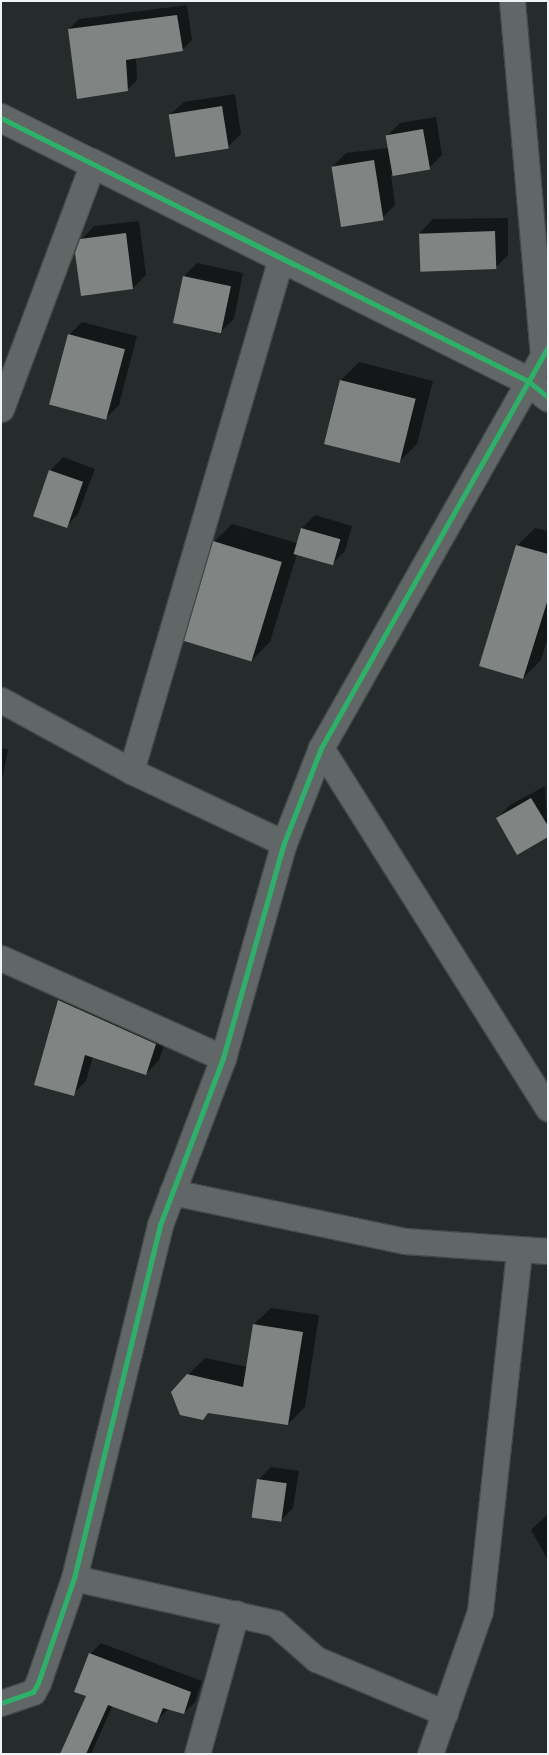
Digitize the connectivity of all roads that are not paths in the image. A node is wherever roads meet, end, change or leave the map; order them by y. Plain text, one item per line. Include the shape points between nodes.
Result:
1 (512, 1) edge
2 (1, 118) edge
3 (92, 166) junction
4 (281, 258) junction
5 (545, 351) edge
6 (538, 389) edge
7 (1, 409) edge
8 (1, 700) edge
9 (322, 748) junction
10 (130, 771) junction
11 (284, 843) junction
12 (1, 958) edge
13 (223, 1058) junction
14 (548, 1108) edge
15 (172, 1192) junction
16 (519, 1251) junction
17 (548, 1251) edge
18 (74, 1578) junction
19 (236, 1613) junction
20 (1, 1703) edge
21 (445, 1713) junction
22 (198, 1754) edge
23 (430, 1754) edge

1 - 5 street
2 - 3 street
3 - 4 street
3 - 7 street
4 - 6 street
4 - 10 street
5 - 6 street
6 - 9 street
8 - 10 street
9 - 11 street
9 - 14 street
10 - 11 street
11 - 13 street
12 - 13 street
13 - 15 street
15 - 16 street via 405,1241
15 - 18 street via 160,1225
16 - 17 street
16 - 21 street via 480,1611
18 - 19 street
18 - 20 street via 33,1692
19 - 21 street via 275,1623 316,1659 341,1672
19 - 22 street
21 - 23 street

